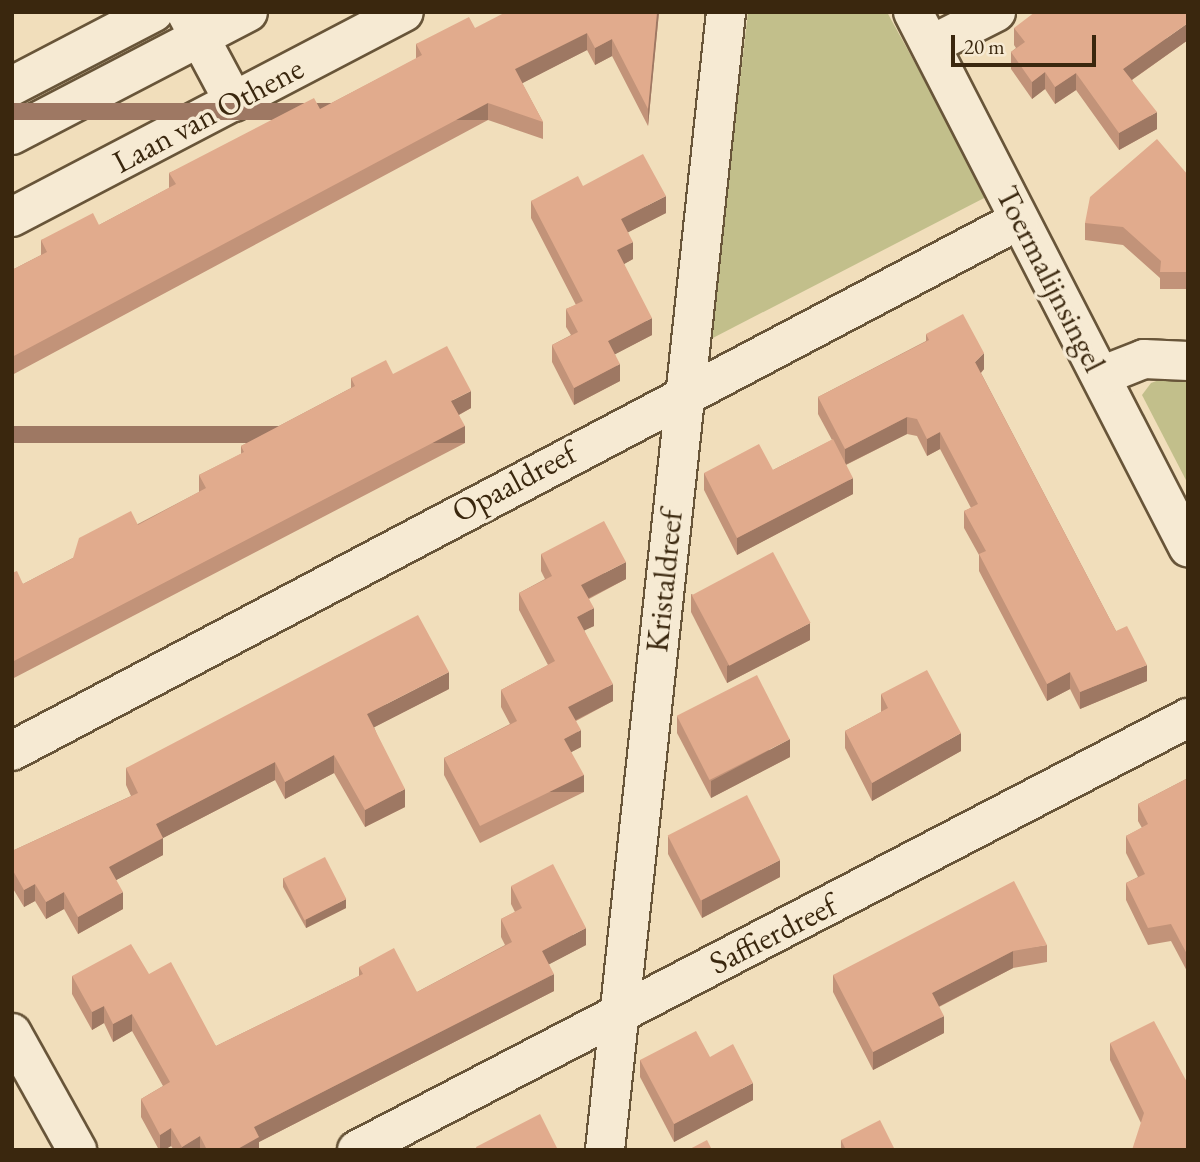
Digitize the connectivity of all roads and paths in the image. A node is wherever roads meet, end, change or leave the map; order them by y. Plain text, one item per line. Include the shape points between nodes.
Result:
1 (154, 12) edge
2 (248, 12) edge
3 (404, 12) edge
4 (726, 12) edge
5 (913, 12) edge
6 (996, 12) edge
7 (193, 25) edge
8 (931, 45) junction
9 (12, 86) edge
10 (234, 102) junction
11 (12, 135) edge
12 (12, 217) edge
13 (1019, 220) junction
14 (1188, 361) edge
15 (1101, 376) junction
16 (683, 392) junction
17 (1188, 547) edge
18 (1188, 718) edge
19 (12, 751) edge
20 (621, 1013) junction
21 (12, 1033) edge
22 (77, 1150) edge
23 (357, 1150) edge
24 (605, 1150) edge

1 - 9 street
2 - 7 street
3 - 10 street, Laan van Othene
4 - 16 street, Kristaldreef
5 - 8 street, Toermalijnsingel
6 - 8 street
7 - 10 street
7 - 11 street
8 - 13 street, Toermalijnsingel
10 - 12 street, Laan van Othene
13 - 15 street, Toermalijnsingel
13 - 16 street, Opaaldreef
14 - 15 street via 1144,359
15 - 17 street, Toermalijnsingel
16 - 19 street, Opaaldreef
16 - 20 street, Kristaldreef
18 - 20 street, Saffierdreef
20 - 23 street, Saffierdreef
20 - 24 street, Kristaldreef
21 - 22 street

